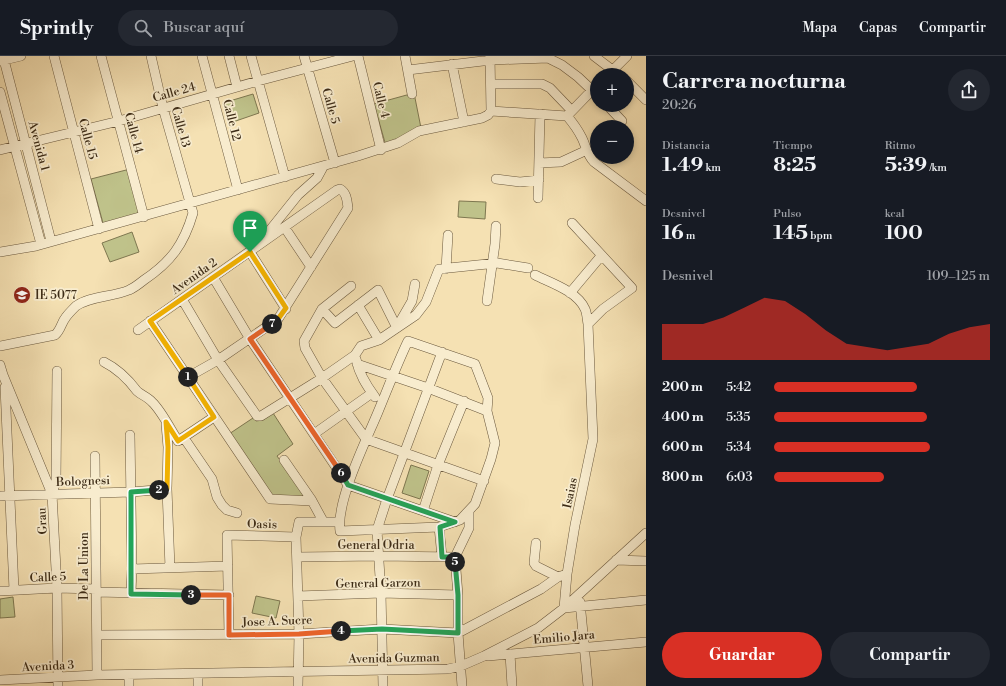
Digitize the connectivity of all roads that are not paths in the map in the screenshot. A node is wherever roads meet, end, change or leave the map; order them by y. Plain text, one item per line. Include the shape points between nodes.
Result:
1 (21, 56) edge
2 (54, 56) edge
3 (101, 56) edge
4 (151, 56) edge
5 (202, 56) edge
6 (229, 56) edge
7 (251, 56) edge
8 (304, 56) edge
9 (353, 56) edge
10 (358, 56) edge
11 (405, 56) edge
12 (594, 56) edge
13 (627, 56) edge
14 (490, 58) edge
15 (2, 59) edge
16 (452, 64) junction
17 (307, 68) junction
18 (607, 68) edge
19 (618, 68) edge
20 (408, 70) junction
21 (258, 81) junction
22 (491, 84) junction
23 (590, 86) edge
24 (237, 87) junction
25 (634, 88) edge
26 (0, 92) edge
27 (213, 94) junction
28 (412, 94) dead end
29 (590, 95) edge
30 (646, 100) edge
31 (163, 108) junction
32 (491, 111) junction
33 (614, 112) edge
34 (570, 113) junction
35 (540, 114) junction
36 (621, 120) edge
37 (119, 121) junction
38 (464, 122) junction
39 (74, 132) junction
40 (26, 144) junction
41 (15, 147) junction
42 (0, 150) edge
43 (381, 150) junction
44 (587, 150) junction
45 (335, 163) junction
46 (539, 163) junction
47 (323, 166) junction
48 (285, 177) junction
49 (496, 179) dead end
50 (538, 180) junction
51 (238, 190) junction
52 (538, 198) dead end
53 (646, 201) edge
54 (191, 204) junction
55 (144, 217) junction
56 (572, 223) dead end
57 (496, 226) dead end
58 (285, 228) junction
59 (99, 229) junction
60 (448, 234) dead end
61 (51, 241) junction
62 (41, 244) junction
63 (253, 250) junction
64 (0, 252) edge
65 (601, 256) junction
66 (492, 265) junction
67 (311, 267) junction
68 (446, 268) junction
69 (213, 277) junction
70 (415, 284) dead end
71 (351, 286) dead end
72 (570, 293) junction
73 (182, 299) junction
74 (487, 301) dead end
75 (358, 305) junction
76 (286, 308) junction
77 (322, 309) junction
78 (150, 321) junction
79 (588, 324) junction
80 (397, 328) junction
81 (138, 330) dead end
82 (250, 339) junction
83 (379, 340) junction
84 (0, 346) edge
85 (442, 352) junction
86 (356, 359) junction
87 (218, 360) junction
88 (104, 362) dead end
89 (0, 365) edge
90 (58, 371) dead end
91 (392, 375) junction
92 (3, 377) edge
93 (188, 377) junction
94 (322, 378) junction
95 (428, 388) junction
96 (372, 393) junction
97 (289, 397) junction
98 (464, 401) junction
99 (381, 405) junction
100 (487, 411) junction
101 (346, 412) junction
102 (3, 413) edge
103 (214, 417) junction
104 (166, 422) junction
105 (130, 434) dead end
106 (314, 434) junction
107 (184, 438) junction
108 (366, 439) junction
109 (404, 453) junction
110 (96, 456) dead end
111 (284, 460) dead end
112 (438, 465) junction
113 (484, 481) junction
114 (348, 485) junction
115 (167, 489) junction
116 (96, 492) junction
117 (131, 492) junction
118 (52, 494) junction
119 (0, 496) edge
120 (11, 496) junction
121 (387, 499) junction
122 (312, 501) junction
123 (423, 511) junction
124 (469, 512) junction
125 (237, 513) dead end
126 (323, 521) junction
127 (338, 522) junction
128 (455, 522) junction
129 (440, 527) junction
130 (377, 530) junction
131 (646, 533) edge
132 (296, 537) junction
133 (536, 543) dead end
134 (379, 556) junction
135 (297, 557) junction
136 (442, 557) junction
137 (454, 557) junction
138 (616, 560) junction
139 (646, 561) edge
140 (228, 566) junction
141 (170, 568) junction
142 (132, 569) junction
143 (562, 575) junction
144 (57, 588) junction
145 (14, 590) junction
146 (0, 591) edge
147 (96, 591) junction
148 (381, 593) junction
149 (131, 594) junction
150 (229, 595) junction
151 (458, 595) junction
152 (578, 595) junction
153 (298, 596) junction
154 (646, 600) edge
155 (581, 606) junction
156 (564, 608) junction
157 (382, 629) junction
158 (458, 633) junction
159 (299, 634) junction
160 (97, 635) junction
161 (229, 635) junction
162 (646, 642) edge
163 (584, 648) junction
164 (510, 654) junction
165 (484, 656) junction
166 (461, 666) junction
167 (383, 670) junction
168 (298, 672) junction
169 (198, 674) junction
170 (97, 675) junction
171 (128, 675) junction
172 (0, 680) edge
173 (58, 682) edge
174 (16, 683) edge
175 (129, 686) edge
176 (198, 686) edge
177 (298, 686) edge
178 (383, 686) edge
179 (462, 686) edge
180 (512, 686) edge
181 (588, 686) edge

1 - 15 street
2 - 39 street, Calle 15
3 - 37 street, Calle 14
4 - 31 street, Calle 13
5 - 27 street, Calle 12
6 - 24 street
7 - 21 street
8 - 17 street, Calle 5
9 - 17 street, Calle 24
10 - 43 street, Calle 4
11 - 20 street
12 - 18 street
13 - 19 street
14 - 16 street
14 - 22 street
14 - 23 street via 548,58
15 - 40 street, Avenida 1
16 - 20 street
16 - 38 street
17 - 21 street, Calle 24
17 - 45 street, Calle 5
20 - 28 street
21 - 24 street, Calle 24
21 - 48 street
22 - 32 street
22 - 34 street via 542,84 550,88
24 - 27 street, Calle 24
25 - 30 street
26 - 41 street, Avenida 1
27 - 31 street, Calle 24
27 - 51 street, Calle 12
29 - 34 street
31 - 37 street, Calle 24
31 - 54 street, Calle 13
32 - 35 street
32 - 38 street via 482,118
33 - 36 street
34 - 35 street
34 - 44 street
35 - 46 street
37 - 39 street, Calle 24
37 - 55 street, Calle 14
38 - 43 street via 419,131
39 - 40 street, Calle 24
39 - 59 street, Calle 15
40 - 41 street, Calle 24
40 - 61 street, Avenida 1
41 - 42 street, Calle 24
41 - 62 street, Avenida 1
43 - 45 street
44 - 46 street via 561,162
44 - 53 street via 594,162
45 - 47 street
46 - 50 street
47 - 48 street
47 - 63 street via 317,178 298,195
48 - 51 street
49 - 50 street via 520,182
50 - 52 street
51 - 54 street
54 - 55 street
54 - 84 street via 193,213 179,247 172,258 152,274 130,290 76,306 54,335
55 - 59 street
56 - 65 street
57 - 66 street
58 - 63 street, Avenida 2
58 - 67 street
58 - 67 street, Avenida 2 via 337,190 343,190 348,208
59 - 61 street
60 - 68 street
61 - 62 street
62 - 64 street
63 - 69 street, Avenida 2
63 - 76 street
65 - 72 street
65 - 79 street via 632,288 603,309
66 - 68 street, Isaias
66 - 72 street, Isaias via 497,263 531,272
66 - 74 street
67 - 76 street
68 - 80 street via 439,269 421,310
69 - 73 street, Avenida 2
69 - 82 street
70 - 80 street via 412,301
71 - 77 street
72 - 79 street, Isaias via 585,309
73 - 78 street, Avenida 2
73 - 87 street
75 - 77 street via 335,323
75 - 80 street via 378,290
75 - 83 street
76 - 82 street via 278,319
77 - 94 street via 304,342 304,348
78 - 81 street, Avenida 2
78 - 93 street
79 - 143 street, Isaias via 593,439
80 - 83 street
82 - 87 street
82 - 97 street
83 - 86 street via 361,346
85 - 91 street via 408,341
85 - 95 street
85 - 100 street via 475,364 488,398
86 - 91 street
86 - 94 street
86 - 96 street via 365,384
87 - 93 street
87 - 97 street via 257,416 261,416
88 - 104 street via 125,376 138,392 152,401
89 - 92 street, Grau
90 - 118 street via 56,481
91 - 95 street
91 - 99 street
92 - 102 street
92 - 118 street, Grau
93 - 103 street
94 - 97 street
94 - 101 street
95 - 98 street
95 - 109 street
96 - 99 street
96 - 101 street
97 - 106 street
98 - 100 street
98 - 112 street
99 - 108 street
100 - 113 street via 495,443
101 - 106 street
101 - 108 street
102 - 120 street
103 - 107 street
103 - 122 street via 270,500
104 - 107 street via 178,441
104 - 115 street
105 - 117 street
106 - 114 street
107 - 125 street via 212,479 222,505 227,510
108 - 109 street
108 - 114 street
109 - 112 street
109 - 121 street
110 - 116 street, De La Union
111 - 122 street
112 - 113 street
112 - 123 street
113 - 124 street
114 - 121 street
114 - 127 street
115 - 117 street, Bolognesi
115 - 141 street
116 - 117 street, Bolognesi
116 - 118 street, Bolognesi
116 - 147 street, De La Union
117 - 142 street
118 - 120 street, Bolognesi
118 - 144 street, Grau
119 - 120 street, Bolognesi
120 - 145 street
121 - 123 street
121 - 130 street
122 - 126 street
123 - 128 street
124 - 128 street
124 - 137 street via 469,528
126 - 127 street
126 - 132 street via 299,522
127 - 130 street via 340,531
128 - 129 street
129 - 130 street
129 - 136 street
130 - 134 street
131 - 138 street, Avenida Guzman
132 - 135 street
132 - 140 street, Oasis via 227,535
133 - 143 street via 536,566
134 - 135 street, General Odria
134 - 136 street, General Odria
134 - 148 street
135 - 153 street
136 - 137 street, General Odria
137 - 151 street
138 - 139 street
138 - 152 street, Avenida Guzman
140 - 141 street
140 - 150 street
141 - 142 street
142 - 149 street
143 - 156 street, Isaias
143 - 158 street
144 - 145 street, Calle 5
144 - 147 street, Calle 5
144 - 173 street, Grau
145 - 146 street, Calle 5
147 - 149 street, Calle 5
147 - 160 street, De La Union
148 - 151 street, General Garzon
148 - 153 street, General Garzon
148 - 157 street
149 - 150 street, Calle 5
150 - 161 street
151 - 158 street
152 - 155 street
152 - 156 street, Avenida Guzman
153 - 159 street
154 - 155 street
155 - 156 street
155 - 163 street
156 - 165 street, Avenida Guzman via 538,628
157 - 158 street, Jose A. Sucre
157 - 159 street, Jose A. Sucre
157 - 167 street
158 - 166 street
159 - 161 street, Jose A. Sucre
159 - 168 street
160 - 161 street, Jose A. Sucre
160 - 170 street, De La Union
162 - 163 street, Emilio Jara
163 - 164 street, Emilio Jara
163 - 181 street
164 - 165 street, Emilio Jara
164 - 180 street
165 - 166 street, Avenida Guzman
166 - 167 street, Avenida Guzman via 448,669
166 - 179 street
167 - 168 street, Avenida Guzman
167 - 178 street
168 - 169 street, Avenida Guzman
168 - 177 street
169 - 171 street, Avenida Guzman
169 - 176 street
170 - 171 street, Avenida Guzman
170 - 173 street, Avenida 3
171 - 175 street
172 - 174 street, Avenida 3
173 - 174 street, Avenida 3

